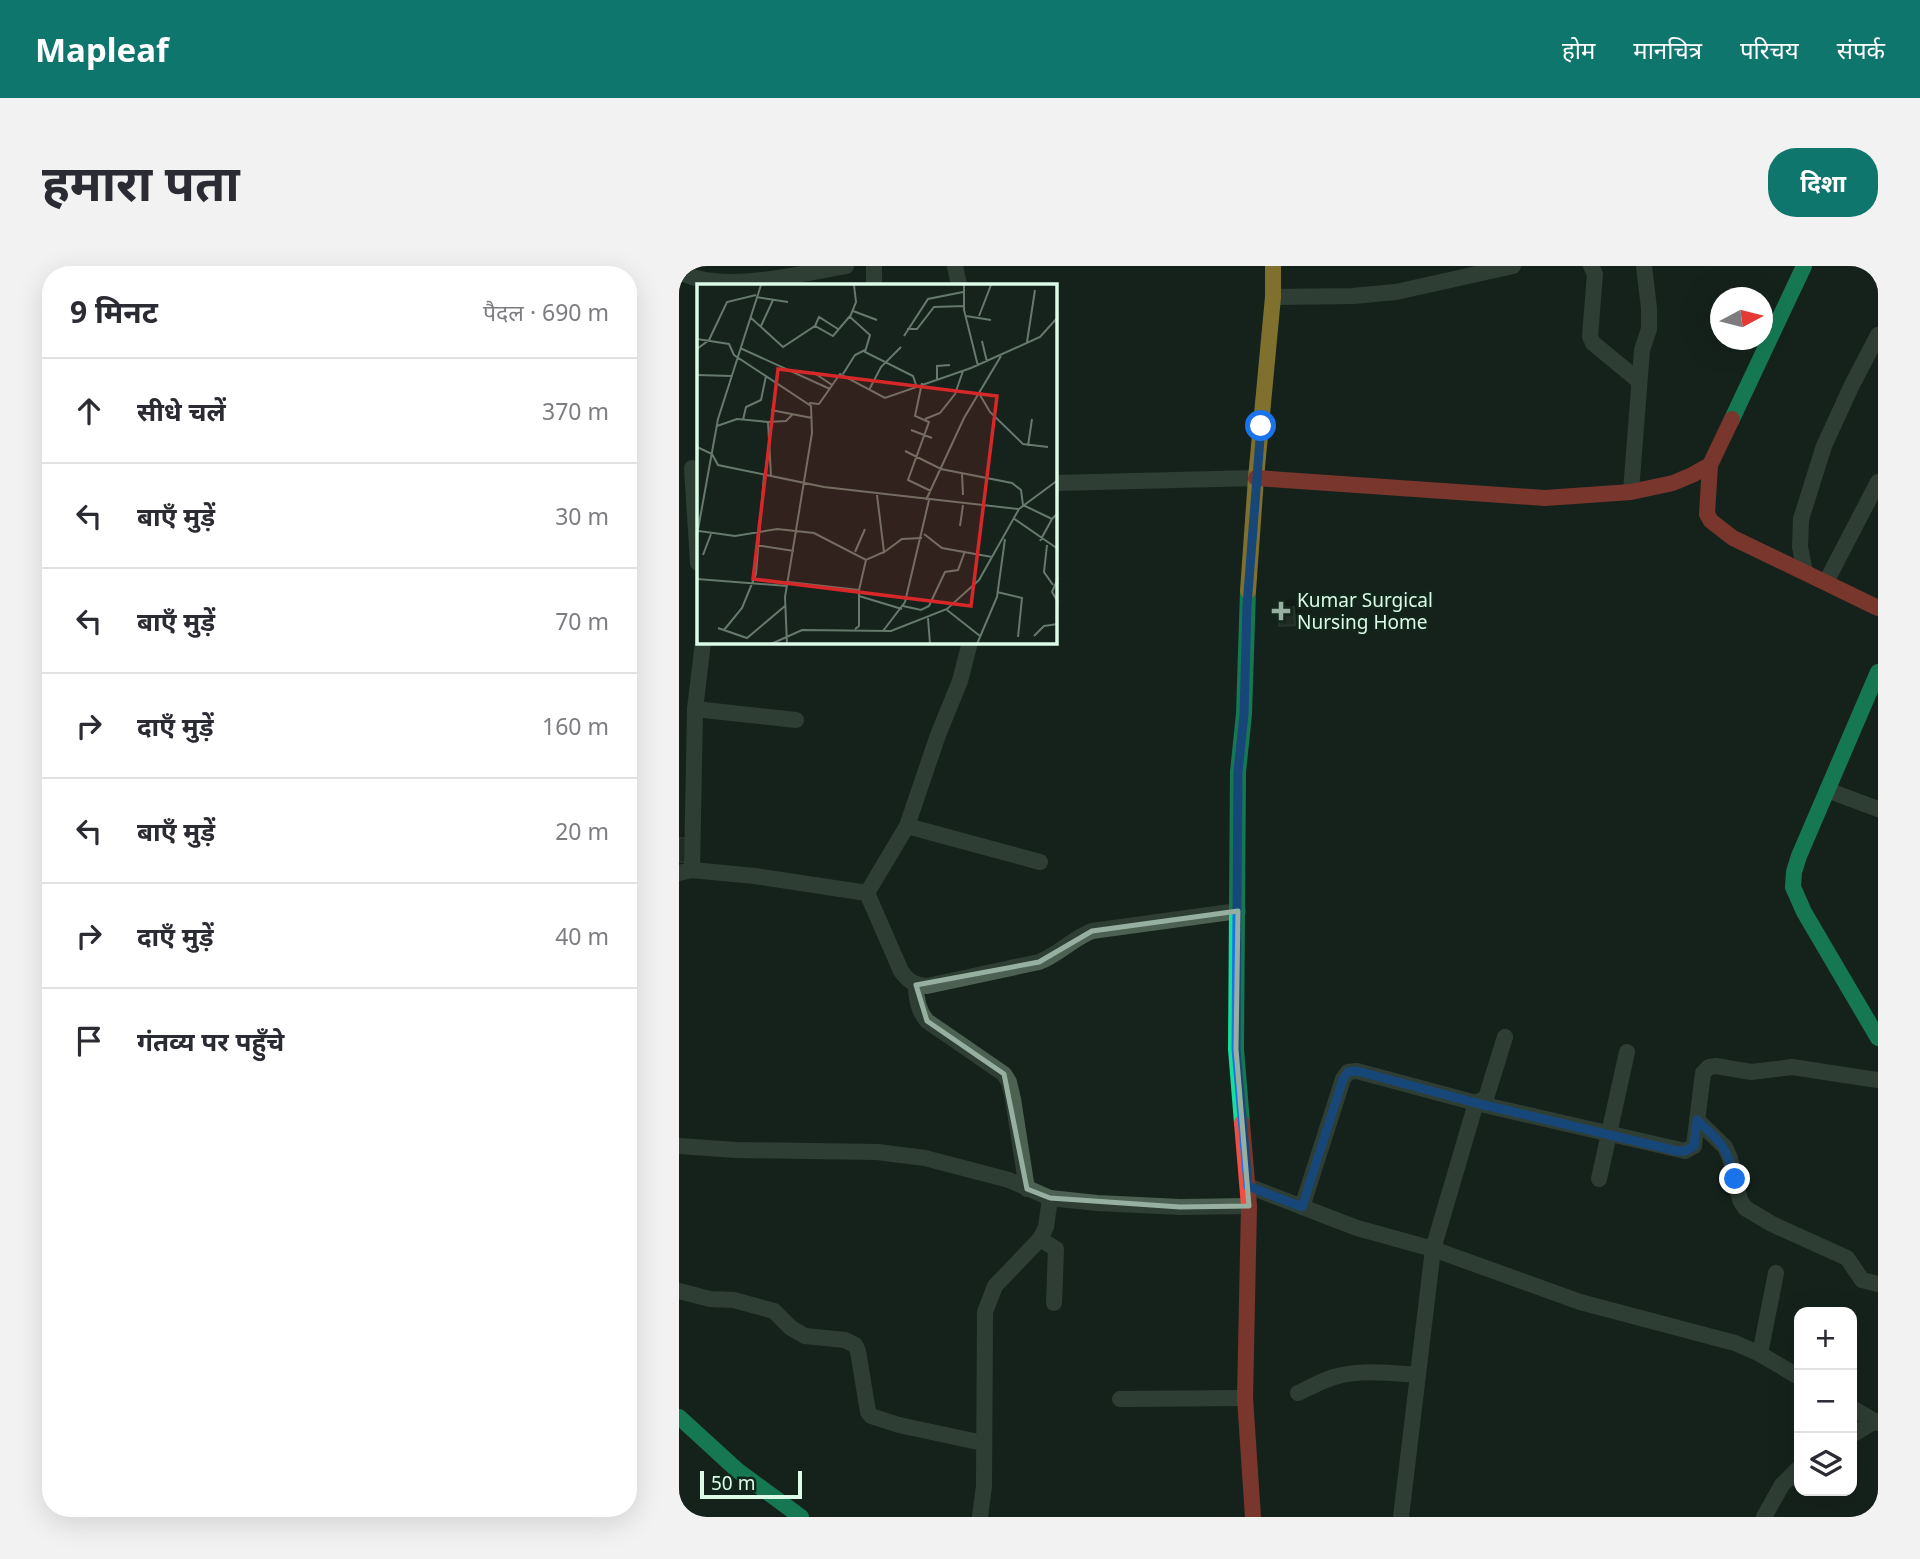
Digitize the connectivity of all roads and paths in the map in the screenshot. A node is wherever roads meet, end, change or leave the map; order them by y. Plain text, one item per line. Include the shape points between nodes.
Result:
1 (846, 266) edge
2 (874, 266) edge
3 (955, 266) edge
4 (1273, 266) edge
5 (1513, 266) edge
6 (1591, 266) edge
7 (1644, 266) edge
8 (1804, 266) edge
9 (679, 272) edge
10 (874, 284) edge
11 (959, 284) edge
12 (1273, 297) junction
13 (1878, 335) edge
14 (1639, 381) junction
15 (1710, 465) junction
16 (690, 468) edge
17 (1256, 478) junction
18 (1878, 482) edge
19 (1057, 483) edge
20 (1631, 491) junction
21 (697, 551) edge
22 (1805, 572) junction
23 (1826, 582) junction
24 (1878, 608) edge
25 (703, 644) edge
26 (969, 644) edge
27 (1878, 672) edge
28 (695, 709) junction
29 (796, 720) dead end
30 (1827, 790) junction
31 (1878, 809) edge
32 (907, 826) junction
33 (1040, 862) dead end
34 (686, 872) edge
35 (867, 893) junction
36 (1238, 911) junction
37 (916, 985) junction
38 (1505, 1037) dead end
39 (1878, 1038) edge
40 (1627, 1052) dead end
41 (1878, 1080) edge
42 (1476, 1103) junction
43 (1697, 1120) junction
44 (1609, 1134) junction
45 (679, 1146) edge
46 (1599, 1179) dead end
47 (1248, 1186) junction
48 (1027, 1189) junction
49 (1050, 1198) junction
50 (1249, 1206) junction
51 (1302, 1207) junction
52 (1039, 1239) junction
53 (1433, 1249) junction
54 (1776, 1273) dead end
55 (1878, 1284) edge
56 (679, 1291) edge
57 (1054, 1303) dead end
58 (1759, 1354) junction
59 (1794, 1374) edge
60 (1418, 1375) junction
61 (1297, 1393) dead end
62 (1245, 1398) junction
63 (1120, 1399) dead end
64 (1857, 1411) edge
65 (679, 1418) edge
66 (1876, 1422) edge
67 (1856, 1433) edge
68 (983, 1443) junction
69 (1794, 1473) edge
70 (801, 1517) edge
71 (981, 1517) edge
72 (1253, 1517) edge
73 (1401, 1517) edge
74 (1764, 1517) edge

1 - 9 street via 753,281 711,282
2 - 10 street
3 - 11 street
4 - 12 main road
5 - 12 street via 1397,292
6 - 14 street via 1595,275 1590,336
7 - 14 street via 1649,329
8 - 15 main road
12 - 17 main road
13 - 22 street via 1824,446 1801,519
14 - 20 street
15 - 20 main road via 1664,486
15 - 22 main road via 1707,514 1711,522 1733,538
16 - 21 street
17 - 19 street
17 - 20 main road via 1545,498
17 - 36 main road via 1238,772
18 - 23 street
22 - 23 main road
23 - 24 main road
25 - 28 street
26 - 32 street
27 - 30 main road
28 - 29 street
28 - 34 street
30 - 31 street
30 - 39 main road via 1799,856 1793,887
32 - 33 street
32 - 35 street
34 - 35 street via 755,876
35 - 37 street via 901,971
36 - 37 street via 1092,931 1039,962
36 - 47 main road via 1236,1049
37 - 48 street via 916,998 927,1021 1009,1082
38 - 42 street via 1486,1098
40 - 44 street
41 - 43 street via 1792,1067 1751,1072 1709,1067 1703,1073
42 - 44 street
42 - 51 street via 1348,1072
42 - 53 street
43 - 44 street via 1694,1146 1685,1151
43 - 55 street via 1725,1147 1745,1208 1847,1258 1862,1280
44 - 46 street
45 - 48 street via 913,1156 1009,1180
47 - 50 main road
47 - 51 street
48 - 49 street
49 - 50 street via 1180,1207
49 - 52 street via 1046,1227
50 - 62 main road
51 - 53 street
52 - 57 street via 1056,1249
52 - 68 street via 995,1286 985,1312
53 - 58 street via 1580,1302 1735,1343
53 - 60 street
54 - 58 street
56 - 68 street via 774,1311 805,1336 855,1345 871,1416
58 - 59 street
60 - 61 street via 1350,1373
60 - 73 street
62 - 63 street
62 - 72 main road
64 - 66 street
65 - 70 main road via 772,1498
66 - 67 street
68 - 71 street
69 - 74 street

